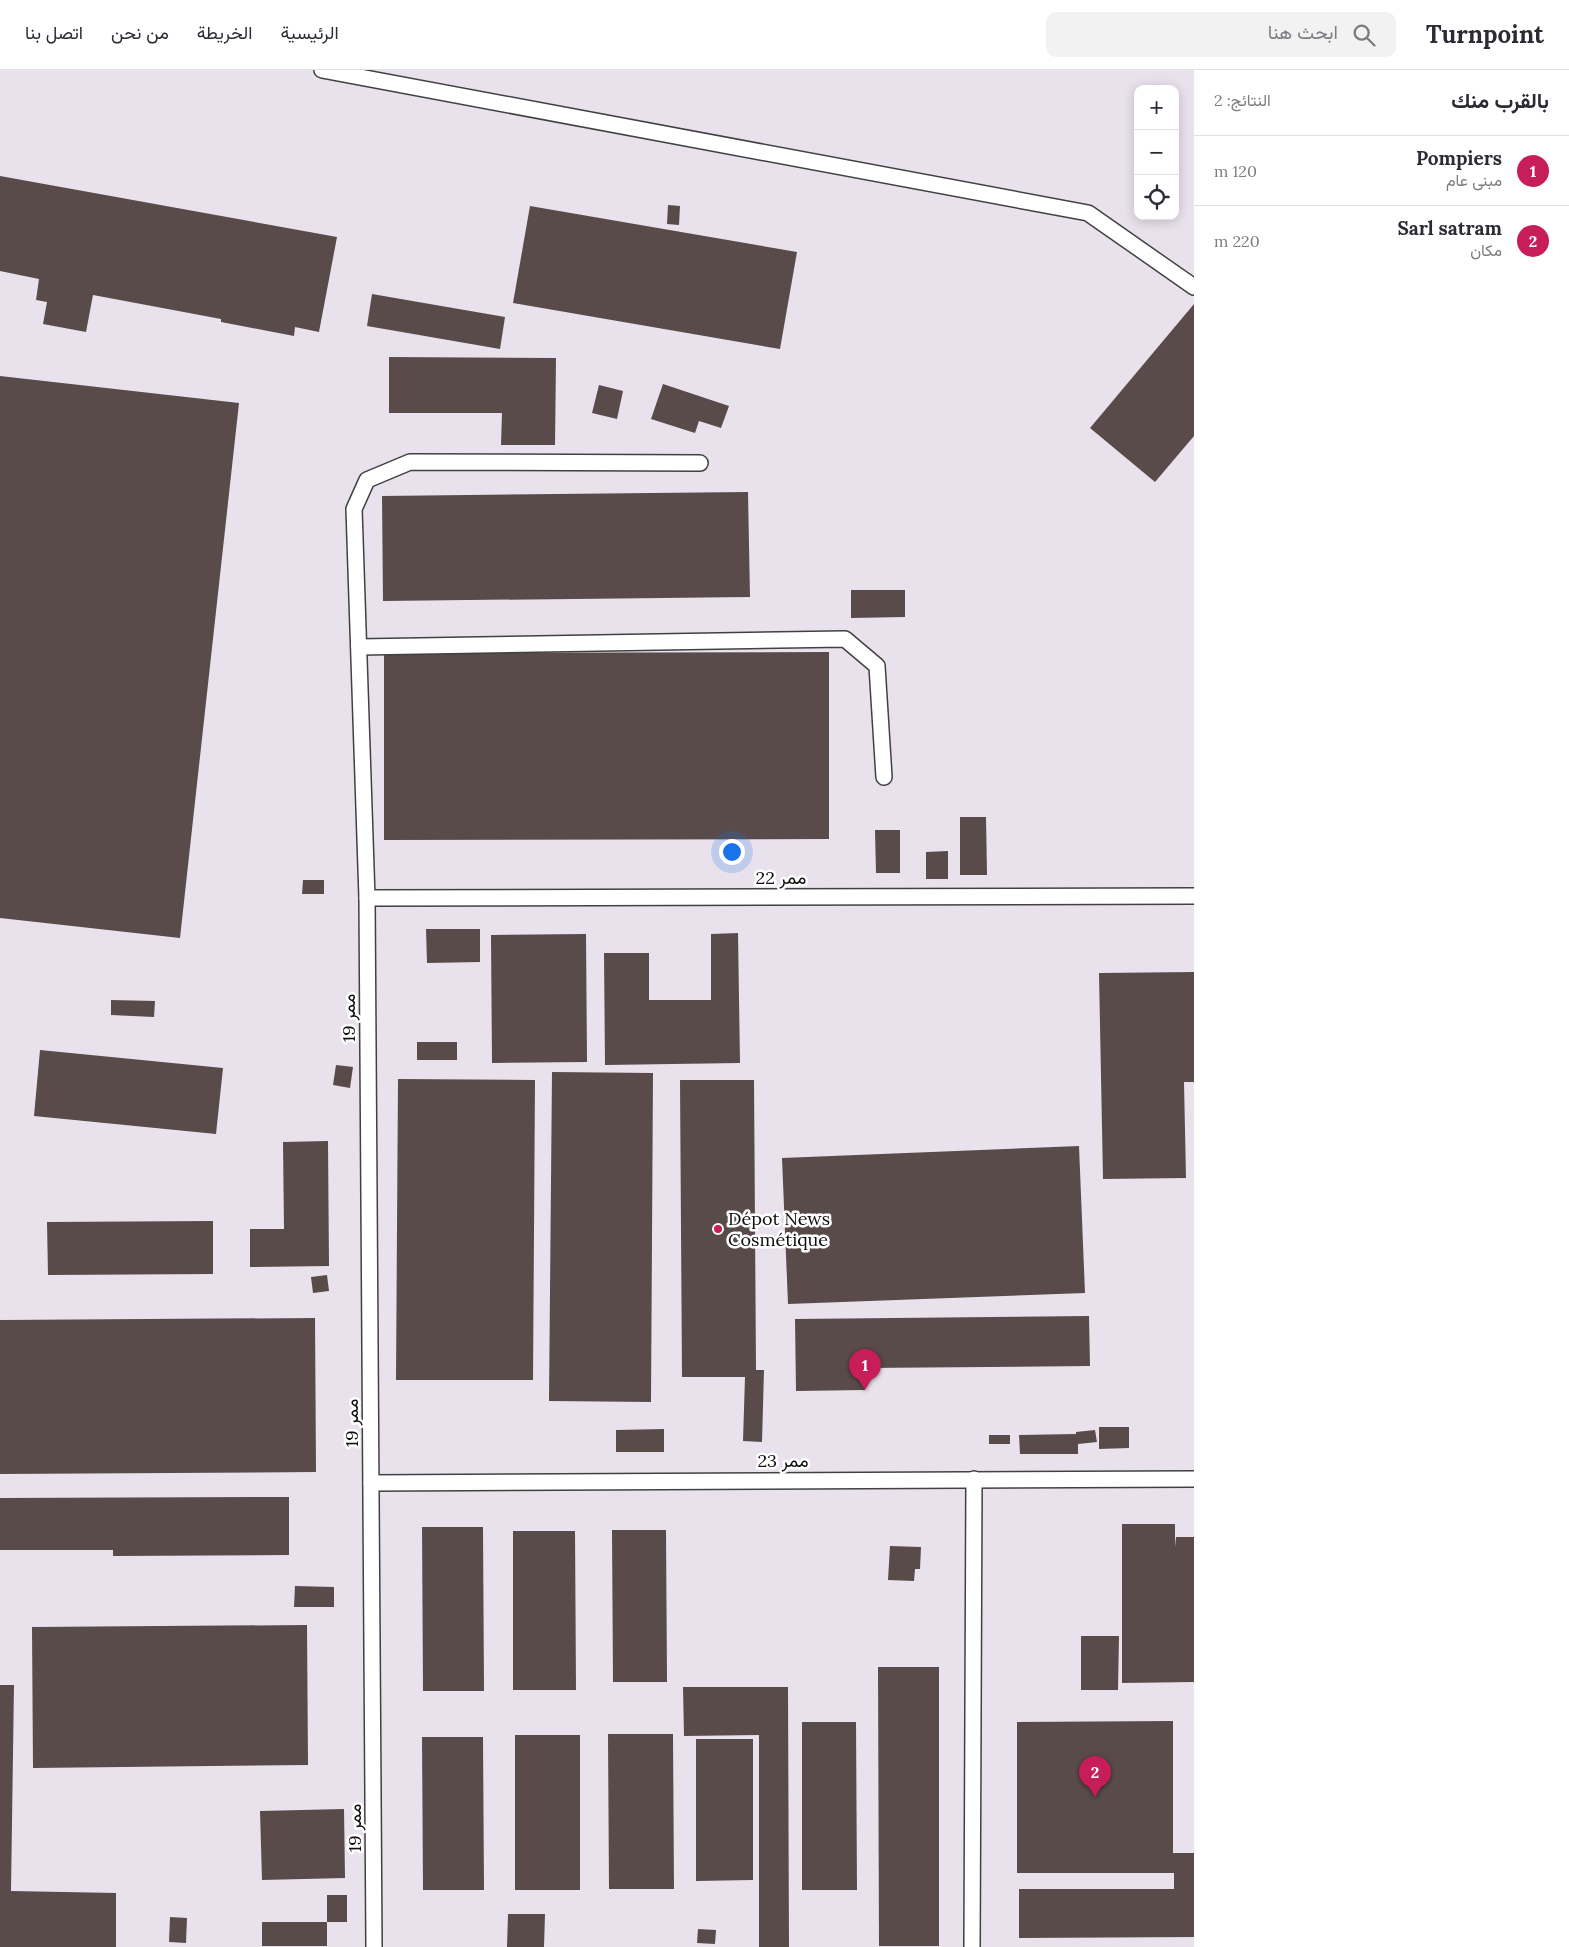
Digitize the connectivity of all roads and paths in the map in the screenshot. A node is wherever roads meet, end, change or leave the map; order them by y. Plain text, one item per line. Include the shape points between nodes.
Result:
1 (322, 70) edge
2 (1194, 286) edge
3 (700, 462) dead end
4 (359, 647) junction
5 (884, 777) dead end
6 (1194, 896) edge
7 (367, 898) junction
8 (974, 1479) junction
9 (1194, 1479) edge
10 (372, 1483) junction
11 (374, 1947) edge
12 (972, 1947) edge

1 - 2 lane via 1088,213
3 - 4 lane, ممر 19 via 410,462 367,480 354,509
4 - 5 lane via 844,639 877,666
4 - 7 lane, ممر 19
6 - 7 lane, ممر 22
7 - 10 lane, ممر 19
8 - 9 lane, ممر 23
8 - 10 lane, ممر 23
8 - 12 lane
10 - 11 lane, ممر 19

